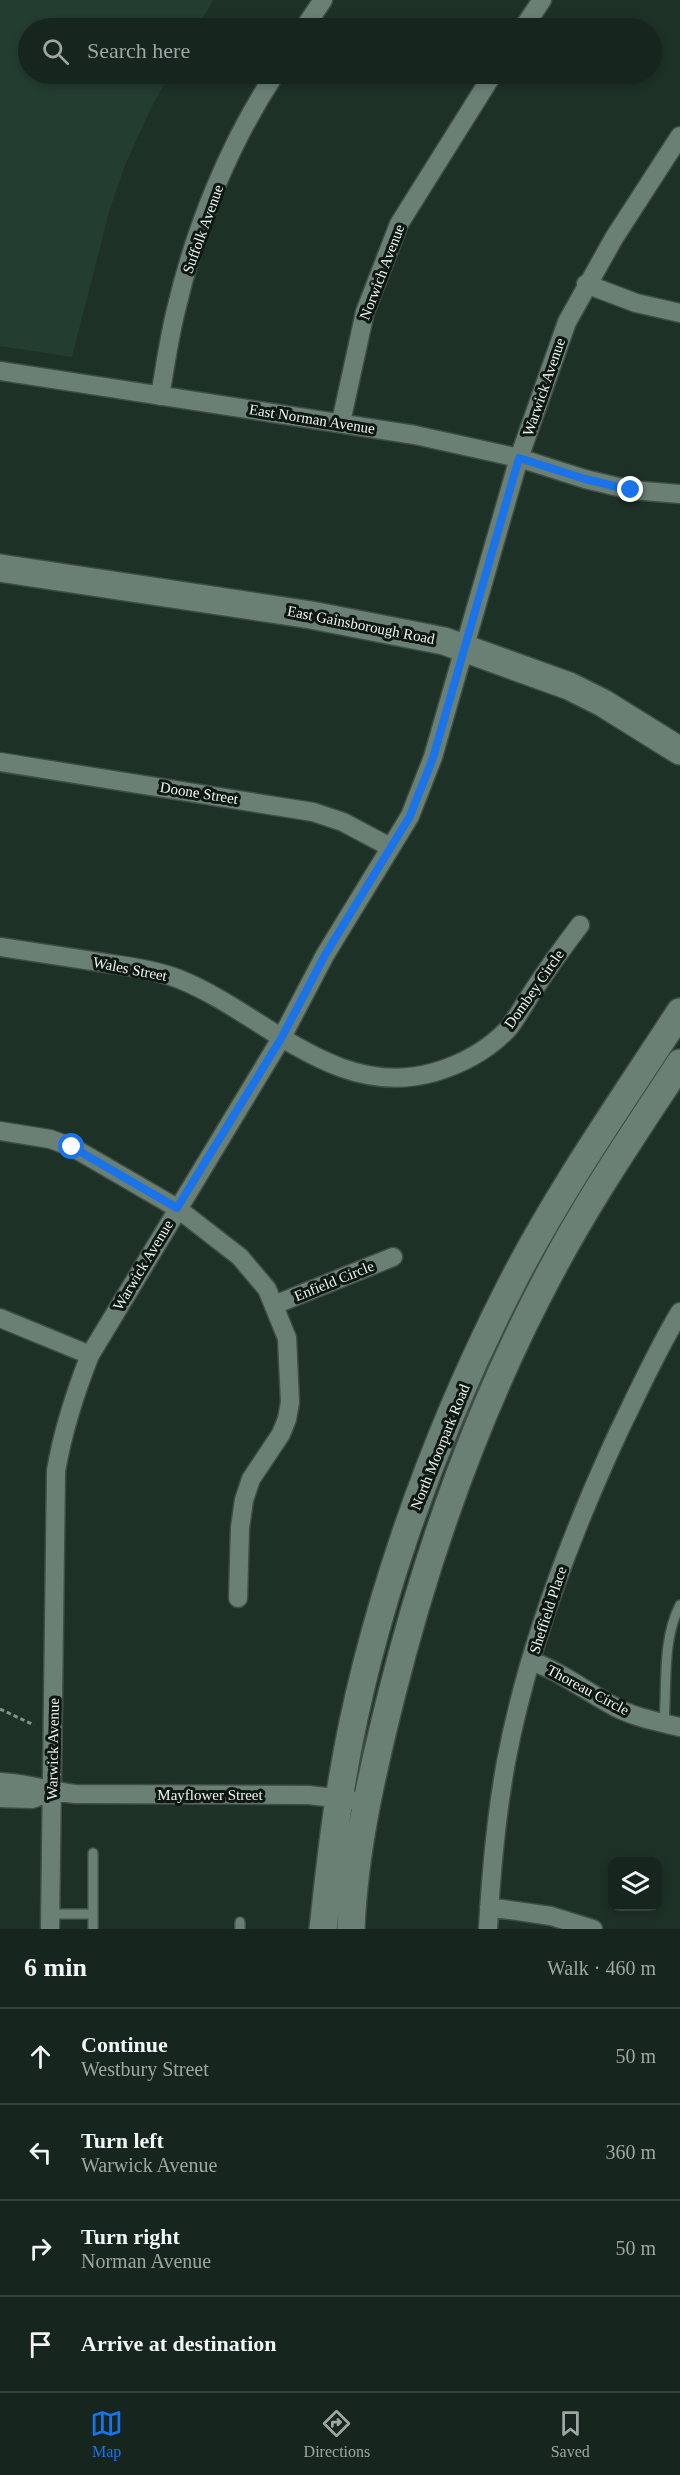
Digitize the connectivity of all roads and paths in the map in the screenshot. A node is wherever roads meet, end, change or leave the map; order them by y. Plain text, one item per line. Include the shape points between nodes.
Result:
1 (322, 0) edge
2 (542, 0) edge
3 (310, 18) edge
4 (530, 18) edge
5 (269, 84) edge
6 (487, 84) edge
7 (680, 136) edge
8 (586, 284) junction
9 (680, 313) edge
10 (0, 371) edge
11 (160, 396) junction
12 (341, 422) junction
13 (519, 458) junction
14 (680, 494) edge
15 (10, 569) edge
16 (466, 647) junction
17 (680, 751) edge
18 (0, 762) edge
19 (390, 847) junction
20 (580, 925) dead end
21 (0, 947) edge
22 (680, 1012) edge
23 (282, 1037) junction
24 (680, 1063) edge
25 (0, 1131) edge
26 (177, 1208) junction
27 (393, 1257) dead end
28 (274, 1305) junction
29 (680, 1312) edge
30 (0, 1318) edge
31 (674, 1336) edge
32 (90, 1355) junction
33 (238, 1598) dead end
34 (680, 1605) edge
35 (531, 1661) junction
36 (0, 1709) edge
37 (34, 1725) dead end
38 (672, 1725) edge
39 (0, 1782) edge
40 (52, 1791) junction
41 (0, 1798) edge
42 (339, 1798) junction
43 (367, 1803) junction
44 (93, 1853) dead end
45 (489, 1907) junction
46 (92, 1914) junction
47 (51, 1921) edge
48 (93, 1929) edge
49 (323, 1929) edge
50 (351, 1929) edge
51 (488, 1929) edge
52 (593, 1929) edge

1 - 3 street
2 - 4 street
5 - 11 street, Suffolk Avenue via 241,131 193,249 176,311
6 - 12 street, Norwich Avenue via 399,224 365,312
7 - 8 street, Warwick Avenue
8 - 9 street via 636,303
8 - 13 street, Warwick Avenue via 567,322
10 - 11 street, East Norman Avenue
11 - 12 street, East Norman Avenue
12 - 13 street, East Norman Avenue
13 - 14 street, East Norman Avenue via 631,490
13 - 16 street, Warwick Avenue
15 - 16 main road, East Gainsborough Road via 311,615
16 - 17 main road, East Gainsborough Road via 569,686
16 - 19 street, Warwick Avenue via 433,758 410,816
18 - 19 street, Doone Street via 313,812 343,822
19 - 23 street, Warwick Avenue via 325,955
20 - 23 street, Dombey Circle via 508,1028 478,1054 448,1068 423,1076 378,1079 351,1073
21 - 23 street, Wales Street via 177,978
22 - 42 main road, North Moorpark Road via 561,1195 509,1288 477,1356 426,1477 398,1558 372,1644
23 - 26 street, Warwick Avenue
24 - 43 main road, North Moorpark Road via 597,1190 551,1271 477,1428 420,1587
25 - 26 street via 50,1139 72,1147
26 - 28 street via 240,1257 267,1289
26 - 32 street, Warwick Avenue
27 - 28 street, Enfield Circle
28 - 33 street via 287,1338 288,1419 274,1448 251,1479 244,1500
29 - 31 street, Sheffield Place
30 - 32 street
31 - 35 street, Sheffield Place via 602,1468 563,1564
32 - 40 street, Warwick Avenue via 63,1432 56,1471
34 - 38 lane via 671,1630 665,1678
35 - 38 street, Thoreau Circle via 552,1668 619,1708
35 - 45 street, Sheffield Place via 506,1763
36 - 37 path
39 - 40 street, Mayflower Street
40 - 41 street, Mayflower Street via 32,1799
40 - 42 street, Mayflower Street
40 - 47 street, Warwick Avenue
42 - 43 street, Mayflower Street
42 - 49 main road, North Moorpark Road
43 - 50 main road, North Moorpark Road
44 - 46 lane
45 - 51 street, Sheffield Place
45 - 52 street via 551,1917
46 - 47 lane
46 - 48 lane

